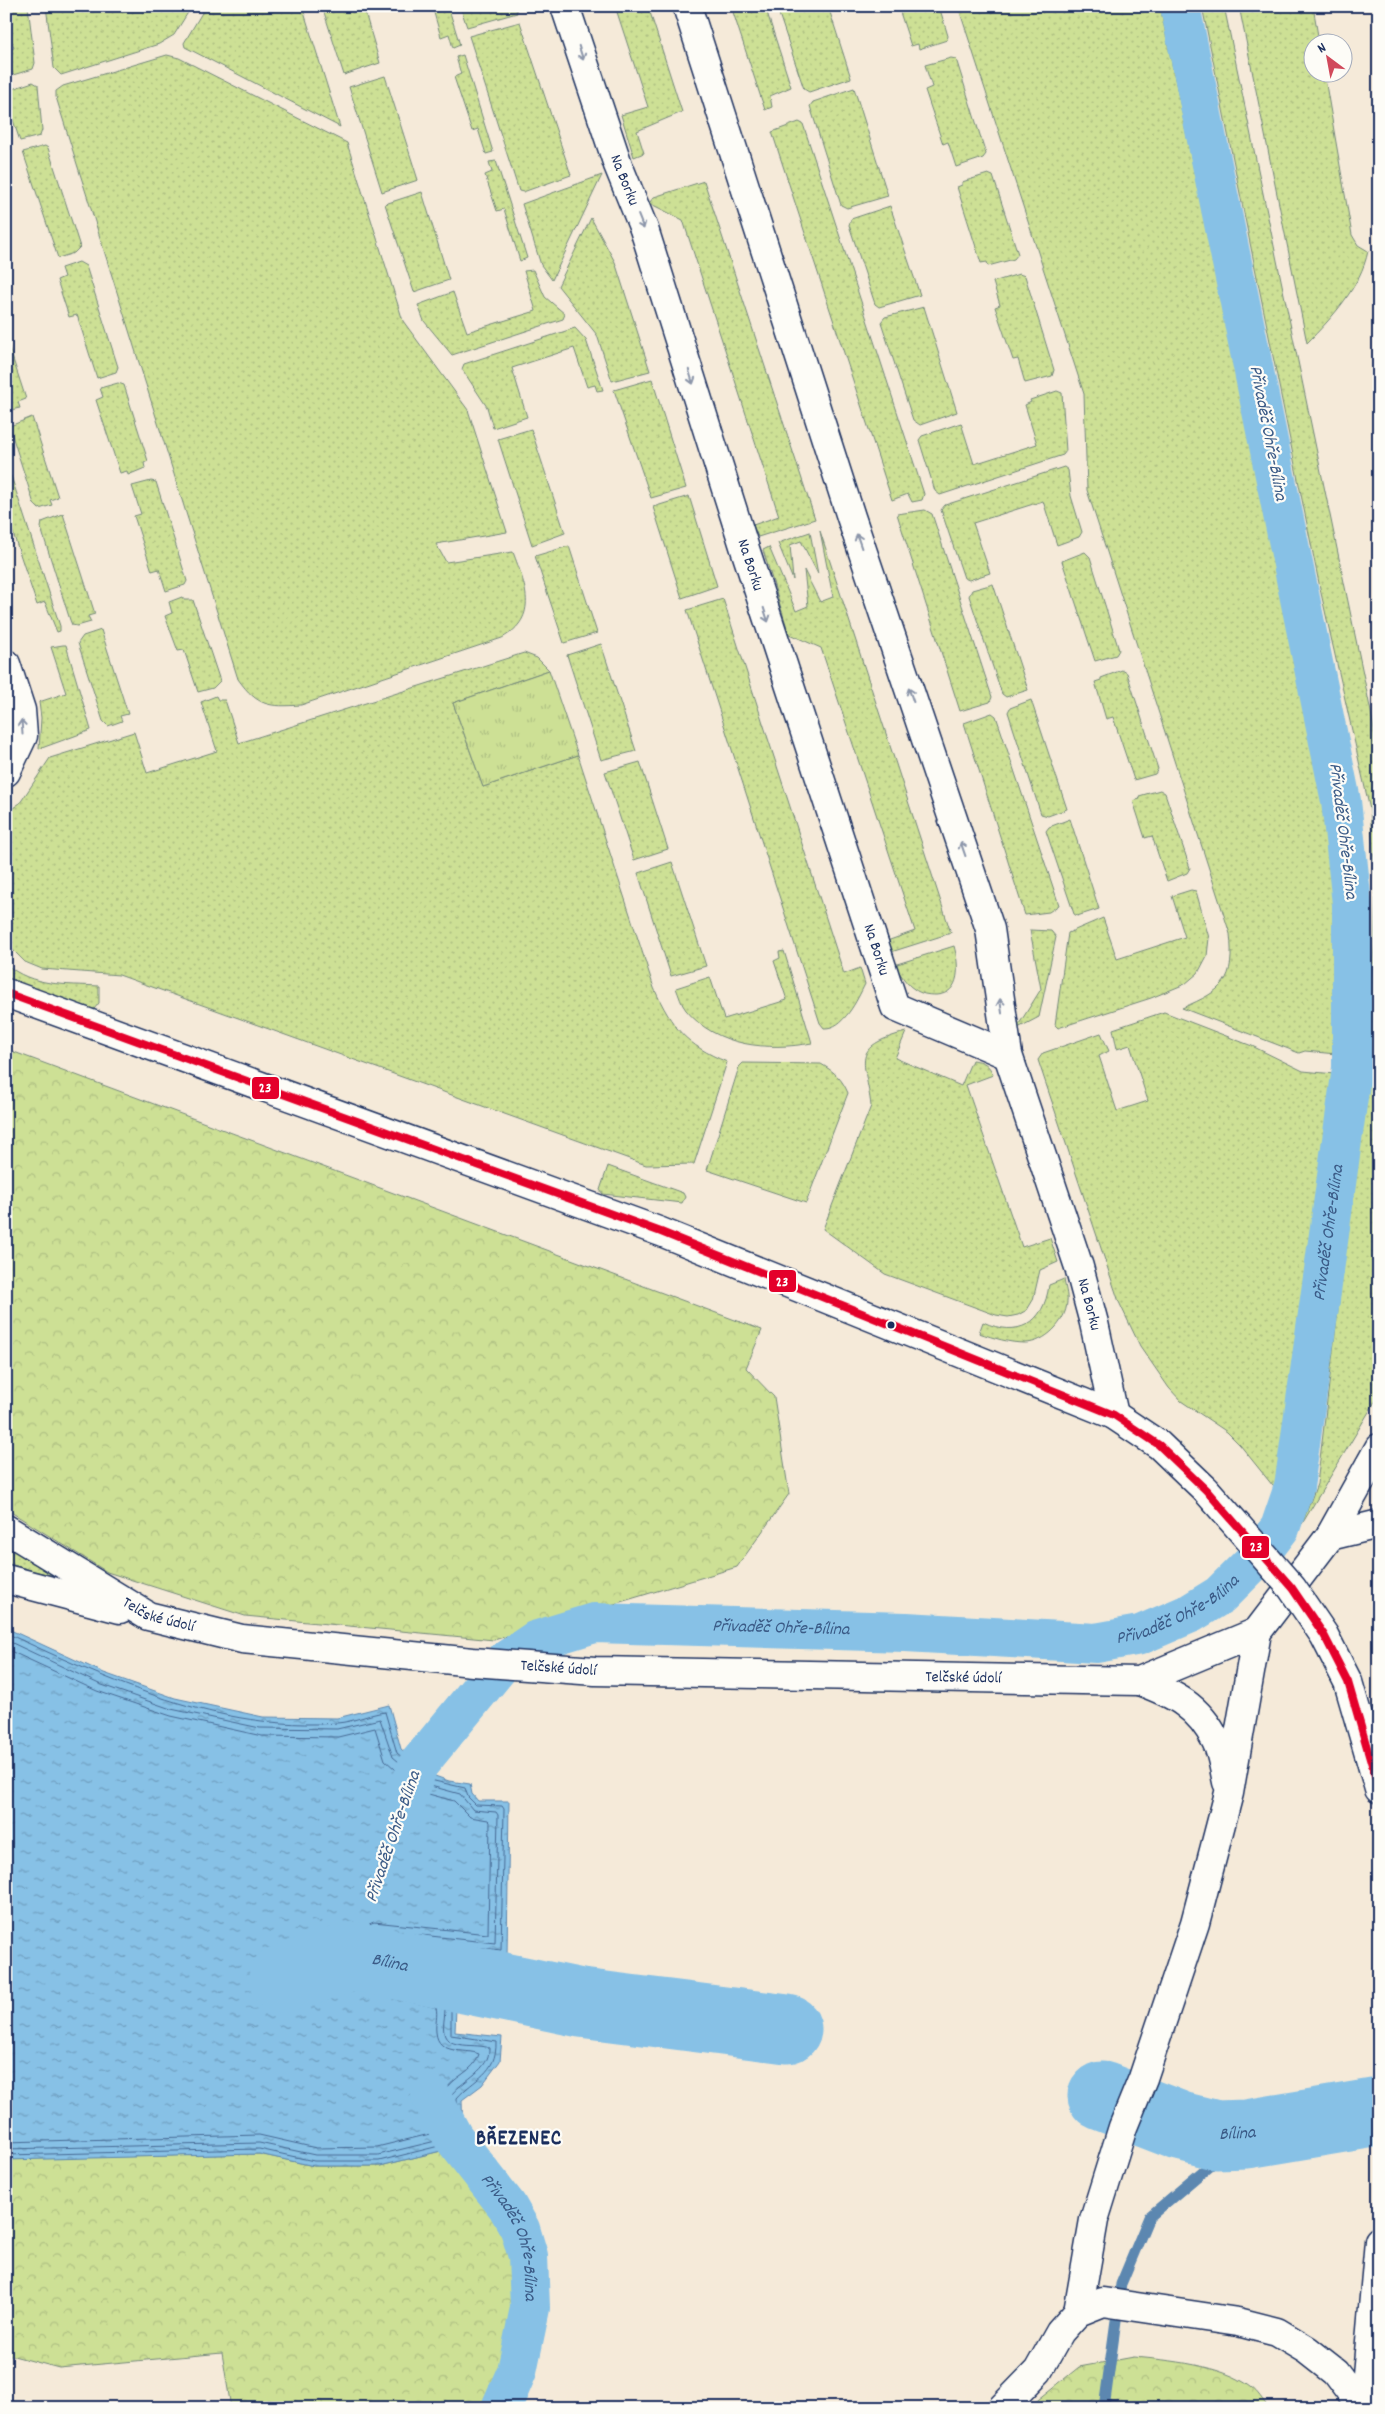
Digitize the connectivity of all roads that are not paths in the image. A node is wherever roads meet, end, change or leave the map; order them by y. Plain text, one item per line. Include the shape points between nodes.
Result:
1 (566, 6) edge
2 (687, 6) edge
3 (6, 664) edge
4 (6, 772) edge
5 (6, 993) edge
6 (1008, 1055) junction
7 (1114, 1415) junction
8 (1379, 1448) edge
9 (1379, 1524) edge
10 (6, 1529) edge
11 (1330, 1536) junction
12 (6, 1579) edge
13 (148, 1616) junction
14 (1257, 1632) junction
15 (1139, 1681) junction
16 (1379, 1789) edge
17 (1229, 1793) junction
18 (1379, 2241) edge
19 (1078, 2312) junction
20 (1002, 2408) edge
21 (1363, 2408) edge

1 -> 6 street, Na Borku via 618,165 644,229 895,1007
6 -> 2 street, Na Borku via 990,929 851,517
4 -> 3 street via 23,736 21,710
5 - 7 street via 661,1232
6 - 7 street, Na Borku via 1079,1267
7 - 16 street, bridge via 1159,1445 1206,1490 1292,1588 1324,1635 1348,1682
8 - 11 street
9 - 11 street
10 - 13 street, Telčské údolí
11 - 14 street
12 - 13 street
13 - 15 street, Telčské údolí via 242,1639 550,1668
14 - 15 street
14 - 17 street
15 - 17 street via 1171,1693 1200,1716 1217,1742
17 - 19 street via 1195,1923 1094,2220
18 - 21 street
19 - 20 street via 1060,2332 1038,2371
19 - 21 street via 1103,2302 1238,2322 1277,2332 1335,2372

